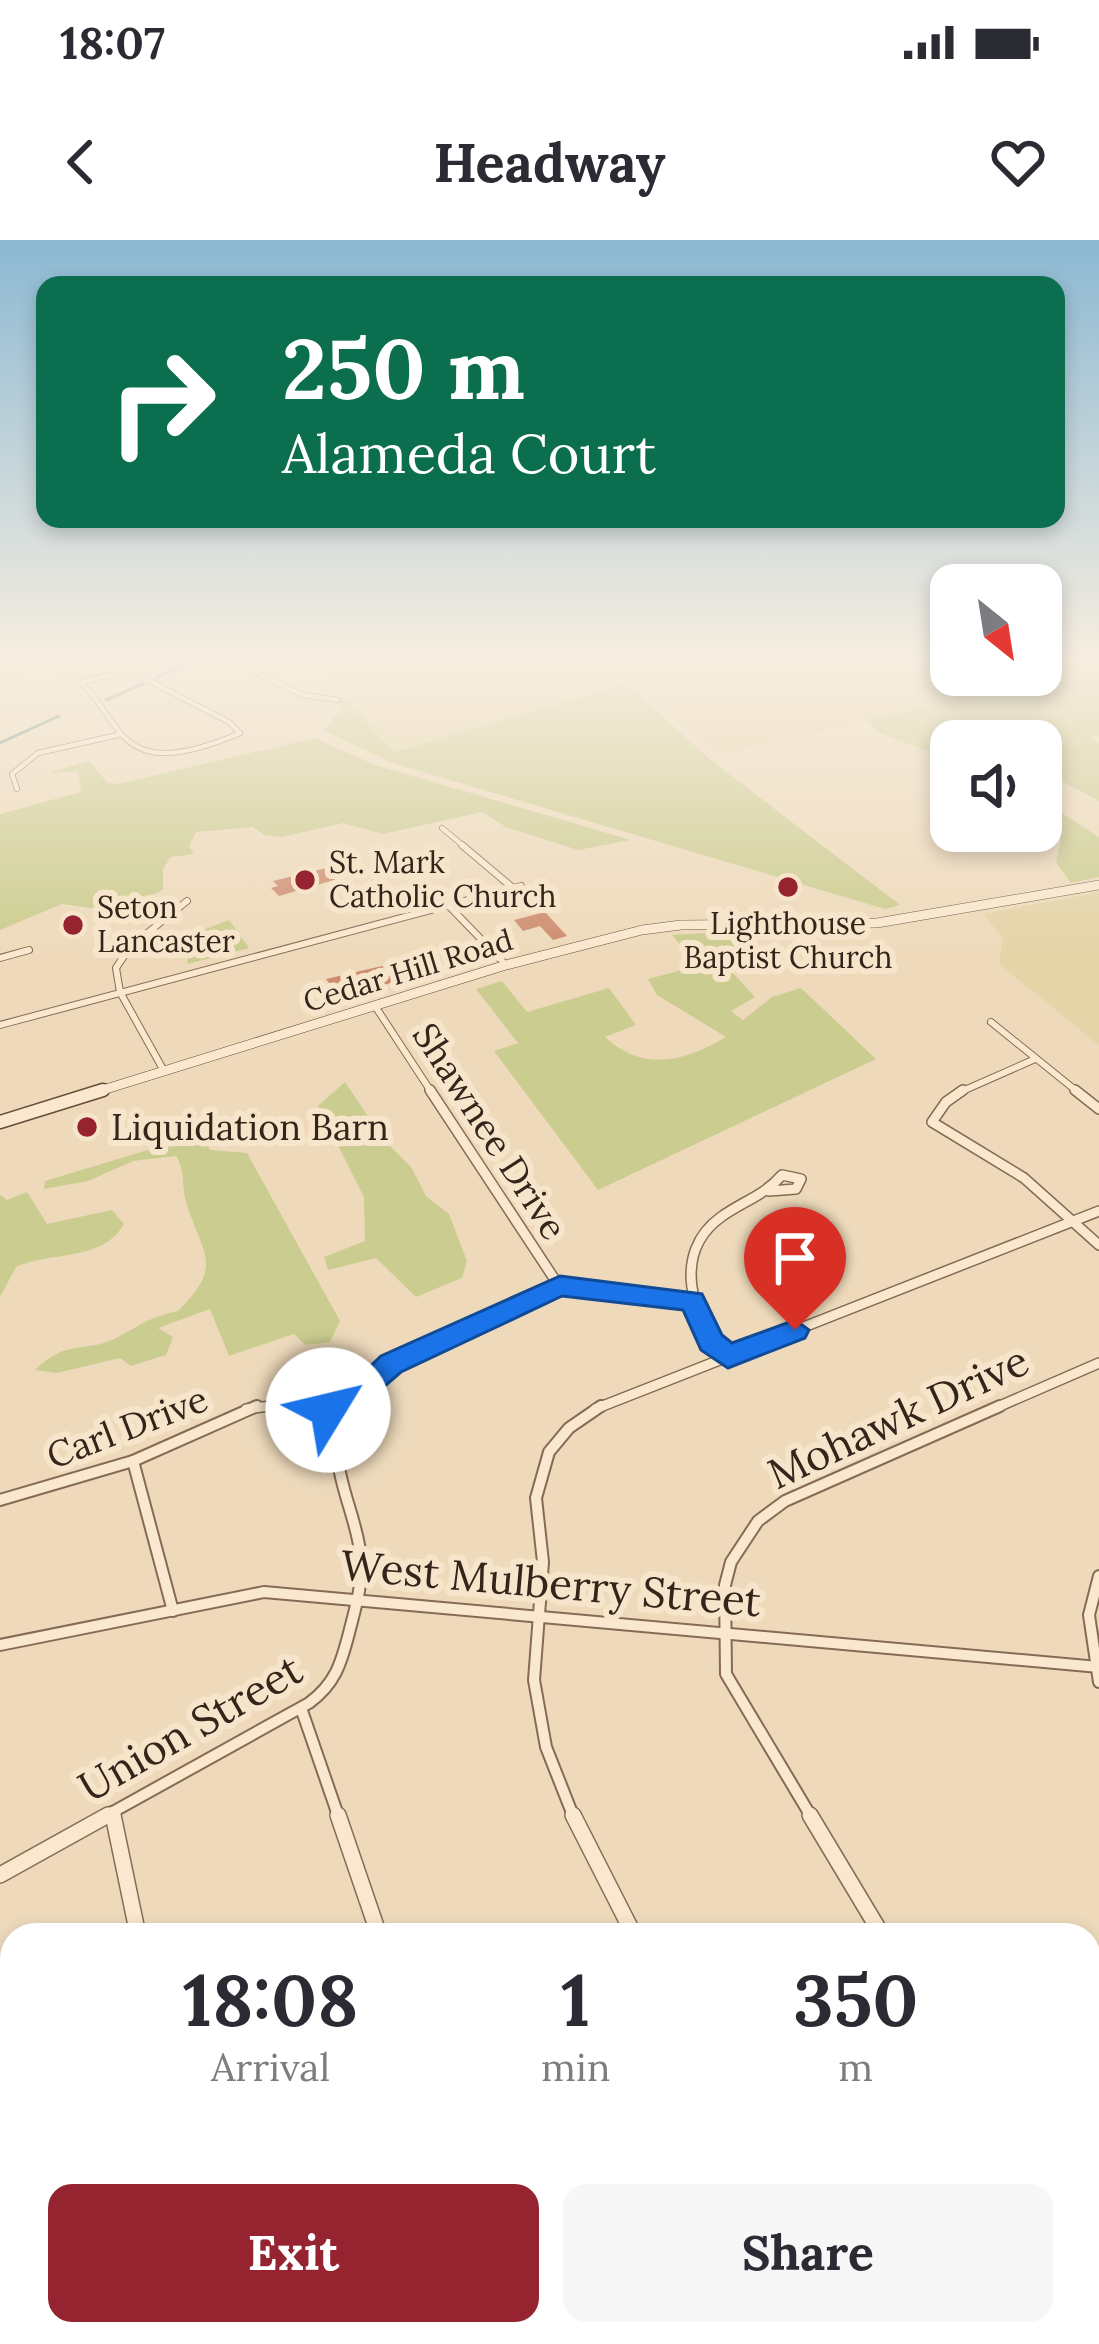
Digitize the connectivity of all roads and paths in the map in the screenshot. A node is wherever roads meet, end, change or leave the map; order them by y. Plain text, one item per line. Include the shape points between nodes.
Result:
1 (41, 755) edge
2 (16, 788) dead end
3 (442, 827) dead end
4 (1099, 885) edge
5 (187, 901) dead end
6 (448, 905) junction
7 (29, 950) dead end
8 (0, 958) edge
9 (506, 965) junction
10 (120, 992) junction
11 (375, 1006) junction
12 (991, 1022) dead end
13 (0, 1025) edge
14 (1035, 1059) junction
15 (164, 1071) junction
16 (1099, 1109) edge
17 (0, 1122) edge
18 (769, 1191) dead end
19 (1099, 1211) edge
20 (1073, 1221) junction
21 (1099, 1245) edge
22 (560, 1286) junction
23 (692, 1301) junction
24 (728, 1356) junction
25 (1099, 1363) edge
26 (343, 1413) junction
27 (133, 1461) junction
28 (0, 1500) edge
29 (1099, 1576) edge
30 (358, 1597) junction
31 (173, 1611) junction
32 (540, 1614) junction
33 (723, 1631) junction
34 (0, 1645) edge
35 (1097, 1666) edge
36 (1099, 1682) edge
37 (301, 1708) junction
38 (112, 1812) junction
39 (0, 1875) edge
40 (135, 1923) edge
41 (375, 1923) edge
42 (628, 1923) edge
43 (875, 1923) edge

1 - 2 street via 12,774
3 - 6 street via 517,887
4 - 9 main road, Cedar Hill Road via 918,918 658,927
5 - 10 street via 122,954
6 - 9 street
6 - 10 street
7 - 8 street
9 - 11 main road, Cedar Hill Road
10 - 13 street
10 - 15 street
11 - 15 main road, Cedar Hill Road
11 - 22 street, Shawnee Drive
12 - 14 street
14 - 16 street
14 - 20 street via 962,1090 932,1121 1015,1171
15 - 17 main road, Cedar Hill Road
18 - 23 street via 705,1233 692,1263
19 - 20 street
20 - 21 street
20 - 24 street
22 - 23 street
22 - 26 street via 391,1364
23 - 24 street via 711,1342
24 - 32 street via 595,1409 548,1452 536,1498
25 - 33 street, Mohawk Drive via 771,1510 731,1562
26 - 27 street, Carl Drive via 294,1403 251,1407
26 - 30 street, Union Street via 334,1451 361,1559
27 - 28 street, Carl Drive
27 - 31 street
29 - 35 street via 1088,1607
30 - 31 street, West Mulberry Street via 264,1592
30 - 32 street, West Mulberry Street
30 - 37 street, Union Street via 334,1682
31 - 34 street, West Mulberry Street
32 - 33 street, West Mulberry Street
32 - 42 street via 540,1723
33 - 35 street, West Mulberry Street
33 - 43 street, Mohawk Drive via 736,1693
35 - 36 street
37 - 38 street, Union Street
37 - 41 street
38 - 39 street, Union Street
38 - 40 street

